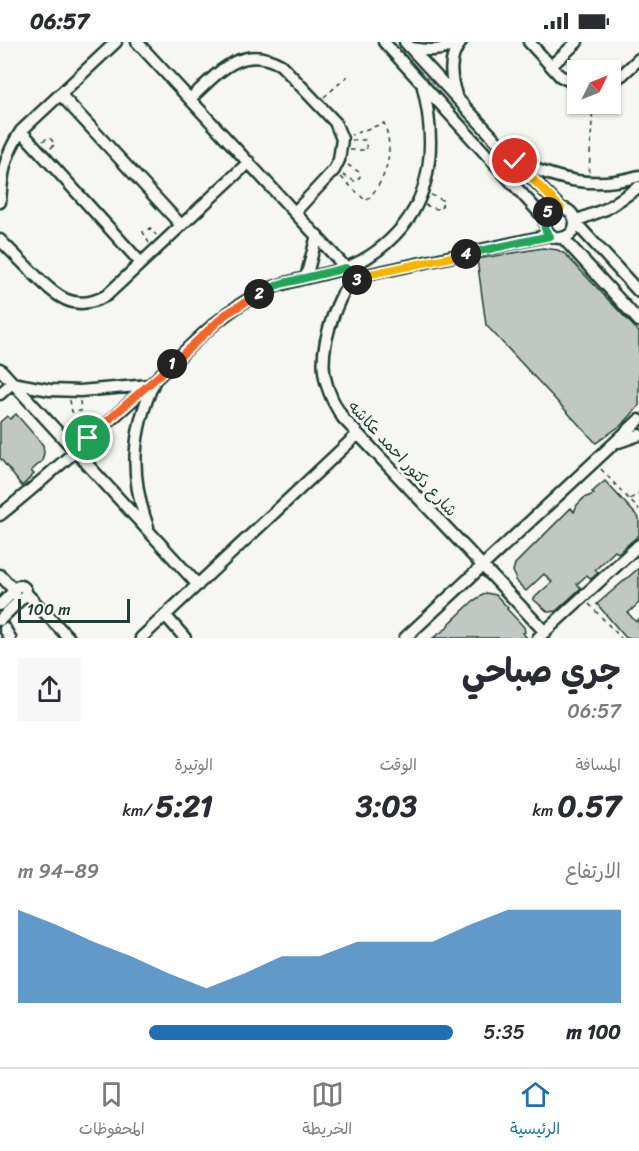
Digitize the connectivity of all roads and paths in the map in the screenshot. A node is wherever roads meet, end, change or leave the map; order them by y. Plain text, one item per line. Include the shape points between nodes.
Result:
1 (116, 42) edge
2 (137, 42) edge
3 (384, 42) edge
4 (460, 42) edge
5 (529, 42) edge
6 (577, 42) edge
7 (408, 45) edge
8 (639, 59) edge
9 (551, 66) junction
10 (621, 73) edge
11 (348, 76) dead end
12 (567, 81) edge
13 (422, 83) junction
14 (60, 94) junction
15 (457, 98) junction
16 (190, 99) junction
17 (317, 103) junction
18 (592, 114) edge
19 (21, 131) junction
20 (40, 152) junction
21 (340, 152) junction
22 (515, 161) junction
23 (249, 162) junction
24 (639, 176) edge
25 (589, 183) junction
26 (639, 187) edge
27 (422, 190) junction
28 (0, 202) edge
29 (418, 202) junction
30 (561, 208) junction
31 (295, 212) junction
32 (545, 219) junction
33 (575, 222) junction
34 (181, 225) junction
35 (317, 235) junction
36 (550, 236) junction
37 (563, 238) junction
38 (0, 240) edge
39 (158, 247) junction
40 (141, 263) junction
41 (346, 268) junction
42 (306, 278) junction
43 (352, 283) junction
44 (639, 292) edge
45 (639, 321) edge
46 (0, 369) edge
47 (152, 382) junction
48 (12, 383) junction
49 (75, 391) junction
50 (0, 394) edge
51 (639, 420) edge
52 (358, 434) junction
53 (639, 435) edge
54 (613, 444) junction
55 (74, 451) junction
56 (594, 462) junction
57 (639, 493) edge
58 (629, 500) junction
59 (639, 510) edge
60 (2, 512) edge
61 (150, 532) junction
62 (639, 545) edge
63 (483, 565) junction
64 (0, 576) edge
65 (198, 585) junction
66 (19, 593) junction
67 (583, 597) junction
68 (0, 605) edge
69 (165, 615) junction
70 (5, 629) edge
71 (542, 635) edge
72 (69, 638) edge
73 (141, 638) edge
74 (185, 638) edge
75 (405, 638) edge
76 (621, 638) edge

1 - 14 street
2 - 16 street
3 - 13 street
4 - 7 street via 426,51
4 - 15 street via 451,72
5 - 9 street
6 - 9 street
7 - 15 street
8 - 10 street
9 - 12 street
11 - 17 path
13 - 27 street via 432,138
13 - 32 street
14 - 19 street
14 - 34 street
15 - 22 street
16 - 17 street via 234,59 258,53 280,65
16 - 23 street
17 - 21 street via 335,122
18 - 25 path
19 - 20 street
19 - 28 street via 5,163
20 - 20 path via 50,136 55,144
20 - 40 street
21 - 21 path via 365,140 367,150
21 - 21 path via 361,175 356,182
21 - 21 path via 384,123 387,165 376,190 366,201
21 - 31 street
22 - 25 street via 551,176
22 - 30 street
23 - 31 street
23 - 34 street
24 - 25 street
26 - 33 street via 606,209
27 - 29 street
27 - 29 path via 444,202 438,211
29 - 41 street via 405,225 387,243
30 - 32 street via 549,212
30 - 33 street via 572,214
31 - 35 street
32 - 36 street via 545,230
33 - 37 street via 573,231
33 - 44 street
34 - 39 street
35 - 41 street
35 - 42 street
36 - 37 street
36 - 43 street via 371,274
37 - 45 street
38 - 40 street via 54,294 76,303 107,294
39 - 39 path via 150,228 143,232
39 - 40 street
41 - 42 street
41 - 43 street
42 - 47 street via 261,292 226,314
43 - 52 street, شارع دكتور احمد عكاشه via 343,291 326,337 323,371 333,404
46 - 48 street
47 - 49 street
47 - 55 street
47 - 61 street via 135,455 141,508
48 - 49 street
48 - 50 street
48 - 55 street
49 - 49 path via 81,411 72,412
51 - 54 street
52 - 63 street, شارع دكتور احمد عكاشه
52 - 65 street
53 - 54 street
54 - 56 street
55 - 60 street
55 - 61 street
56 - 58 path
56 - 63 street
57 - 58 path
58 - 59 path
61 - 65 street
62 - 67 street
63 - 71 street, شارع دكتور احمد عكاشه
63 - 75 street
64 - 66 street
65 - 69 street
66 - 68 street
66 - 70 street
66 - 72 street
67 - 71 street
67 - 76 path
69 - 73 street
69 - 74 street

